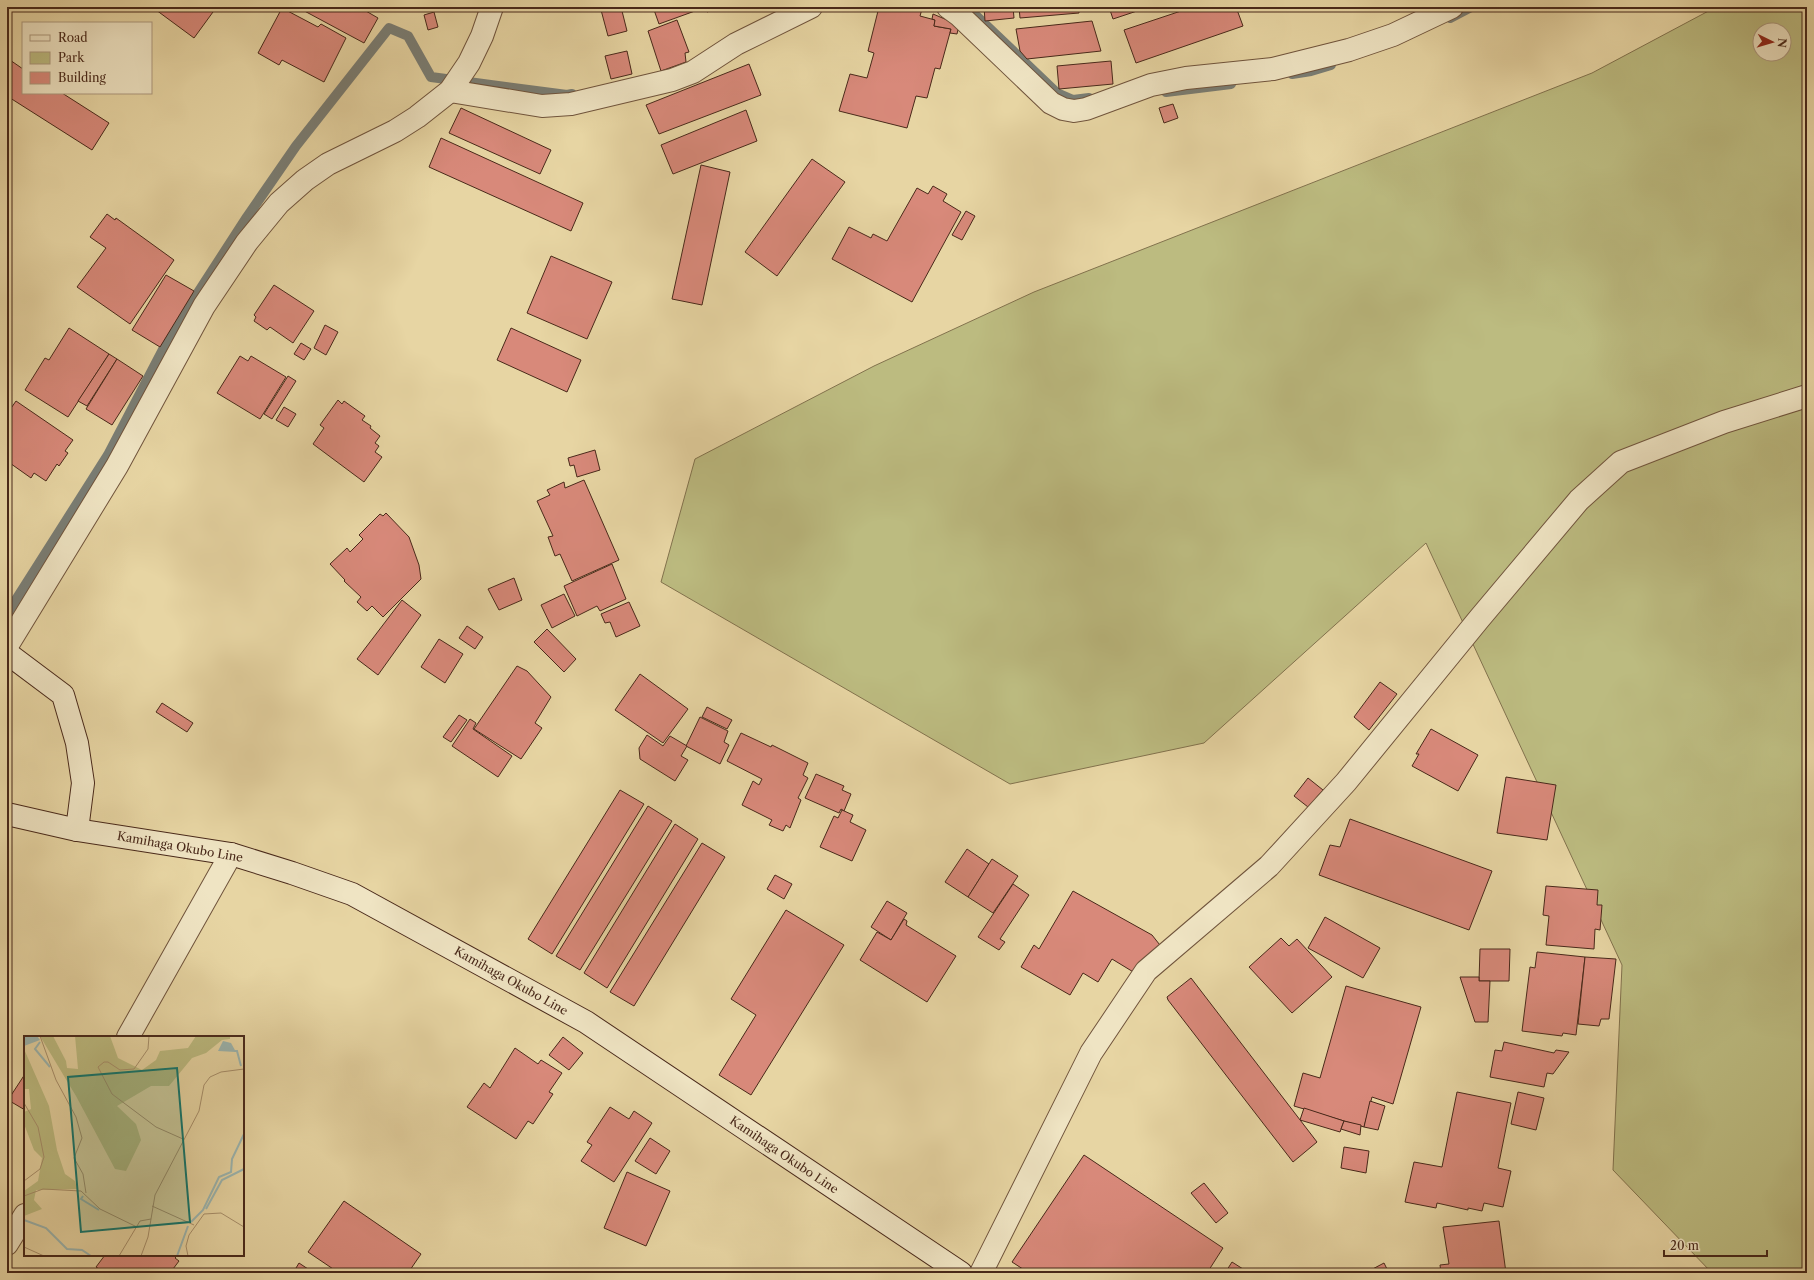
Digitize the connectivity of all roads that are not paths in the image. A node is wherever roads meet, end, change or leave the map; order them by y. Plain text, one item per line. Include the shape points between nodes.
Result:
1 (492, 7) edge
2 (811, 7) edge
3 (948, 7) edge
4 (1452, 7) edge
5 (454, 84) junction
6 (1807, 396) edge
7 (7, 646) edge
8 (7, 654) edge
9 (7, 814) edge
10 (77, 830) junction
11 (231, 854) junction
12 (129, 1036) edge
13 (24, 1217) edge
14 (7, 1244) edge
15 (961, 1273) edge
16 (981, 1273) edge

1 - 5 street via 482,36
2 - 5 street via 736,44 693,72 672,80 571,104 542,106
3 - 4 street via 960,15 1051,103 1074,111 1152,85 1186,78 1273,69 1349,50 1393,35
5 - 7 street via 395,131 328,164 305,180 279,203 247,242 204,306 117,466
6 - 16 street via 1724,422 1621,462 1579,500 1341,788 1269,866 1146,971 1091,1054
8 - 10 street via 63,695 77,742 83,783
9 - 10 street, Kamihaga Okubo Line
10 - 11 street, Kamihaga Okubo Line
11 - 12 street
11 - 15 street, Kamihaga Okubo Line via 352,894 586,1022
13 - 14 street

